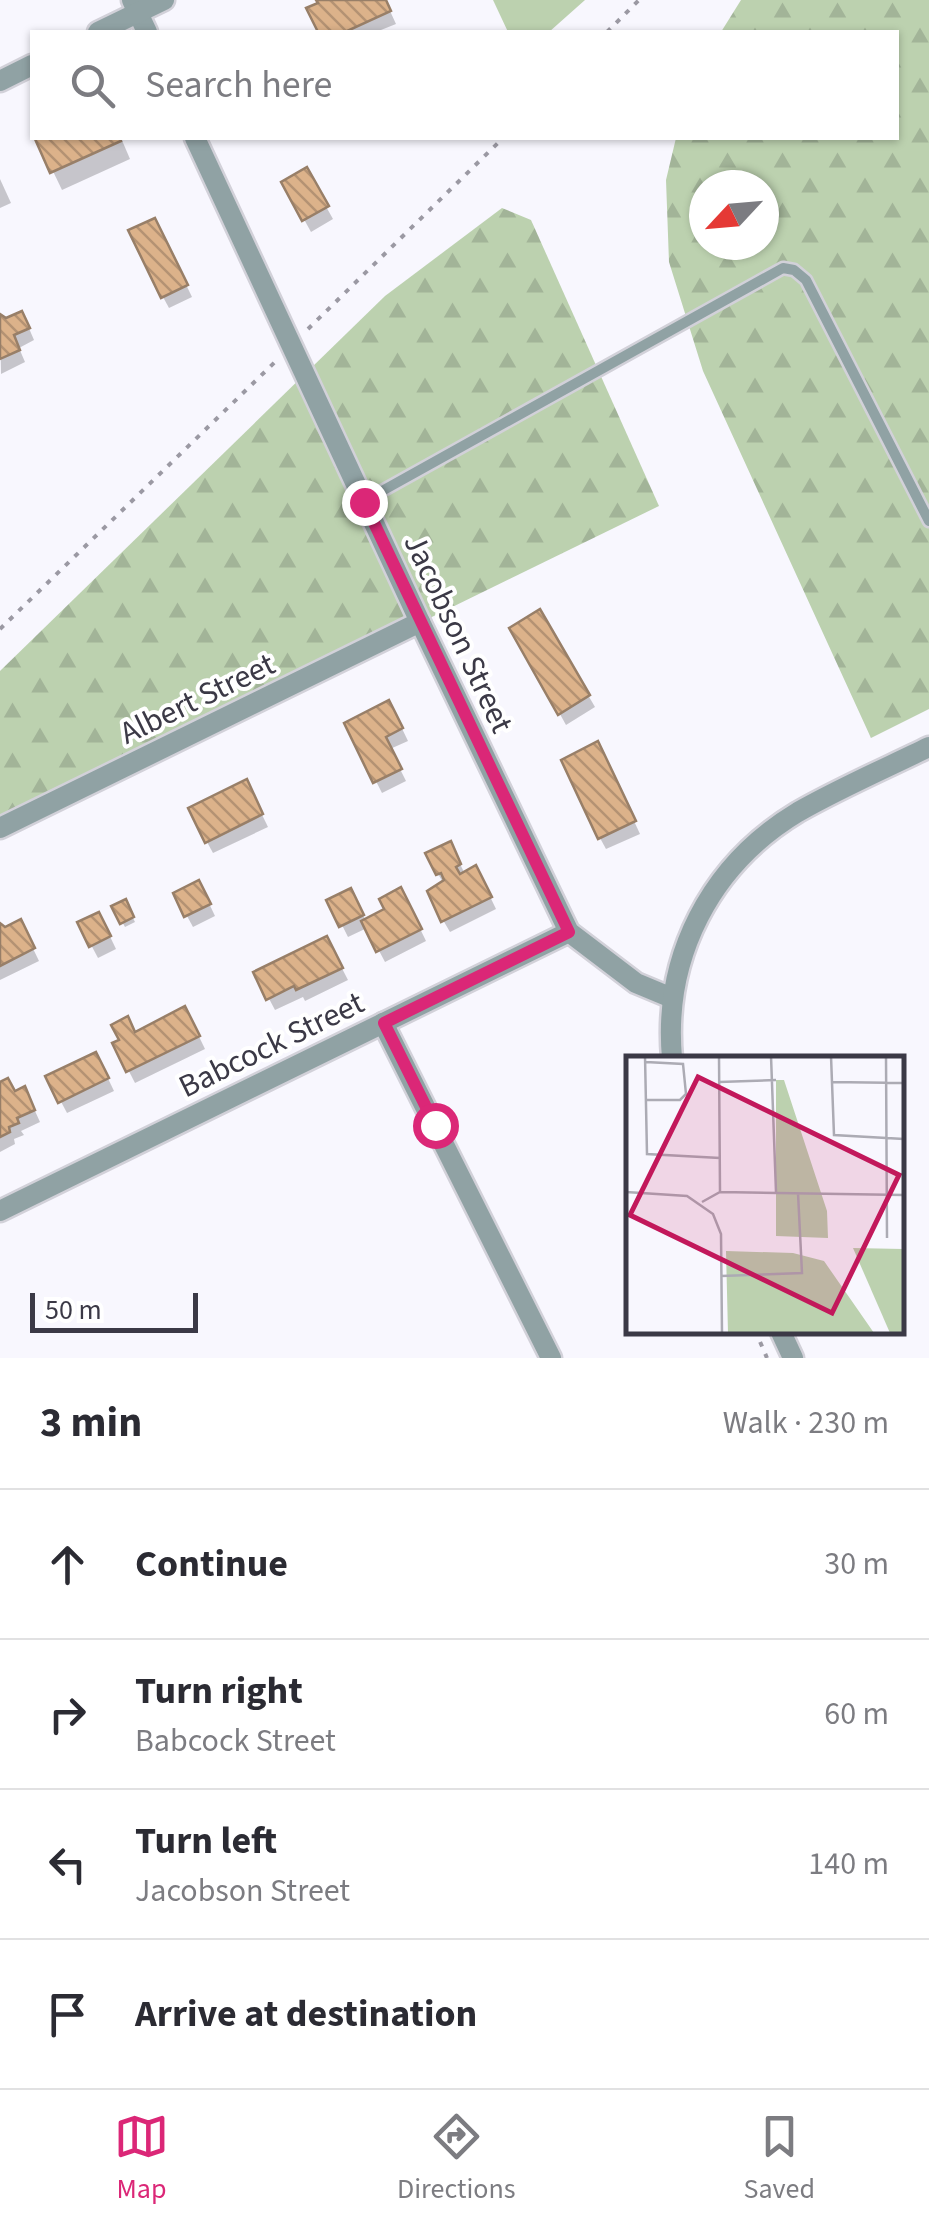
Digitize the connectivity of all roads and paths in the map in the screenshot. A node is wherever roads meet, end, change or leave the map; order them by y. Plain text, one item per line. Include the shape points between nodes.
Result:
1 (164, 0) edge
2 (639, 0) edge
3 (139, 15) edge
4 (103, 30) edge
5 (609, 30) edge
6 (30, 66) edge
7 (0, 81) edge
8 (196, 140) edge
9 (501, 140) edge
10 (290, 346) junction
11 (364, 502) junction
12 (929, 521) edge
13 (420, 622) junction
14 (0, 629) edge
15 (929, 747) edge
16 (0, 828) edge
17 (569, 932) junction
18 (672, 998) junction
19 (384, 1023) junction
20 (672, 1056) edge
21 (0, 1211) edge
22 (781, 1333) edge
23 (551, 1358) edge
24 (792, 1358) edge

1 - 3 street
2 - 5 path
3 - 4 street
6 - 7 street
8 - 10 street, Jacobson Street
9 - 10 path
10 - 11 street, Jacobson Street
10 - 14 path
11 - 12 lane via 783,268 806,280
11 - 13 street, Jacobson Street
13 - 16 street, Albert Street
13 - 17 street, Jacobson Street
15 - 18 street via 796,813 739,860 686,944
17 - 18 street, Jacobson Street via 636,983
17 - 19 street, Babcock Street
18 - 20 street
19 - 21 street, Babcock Street
19 - 23 street
22 - 24 street

